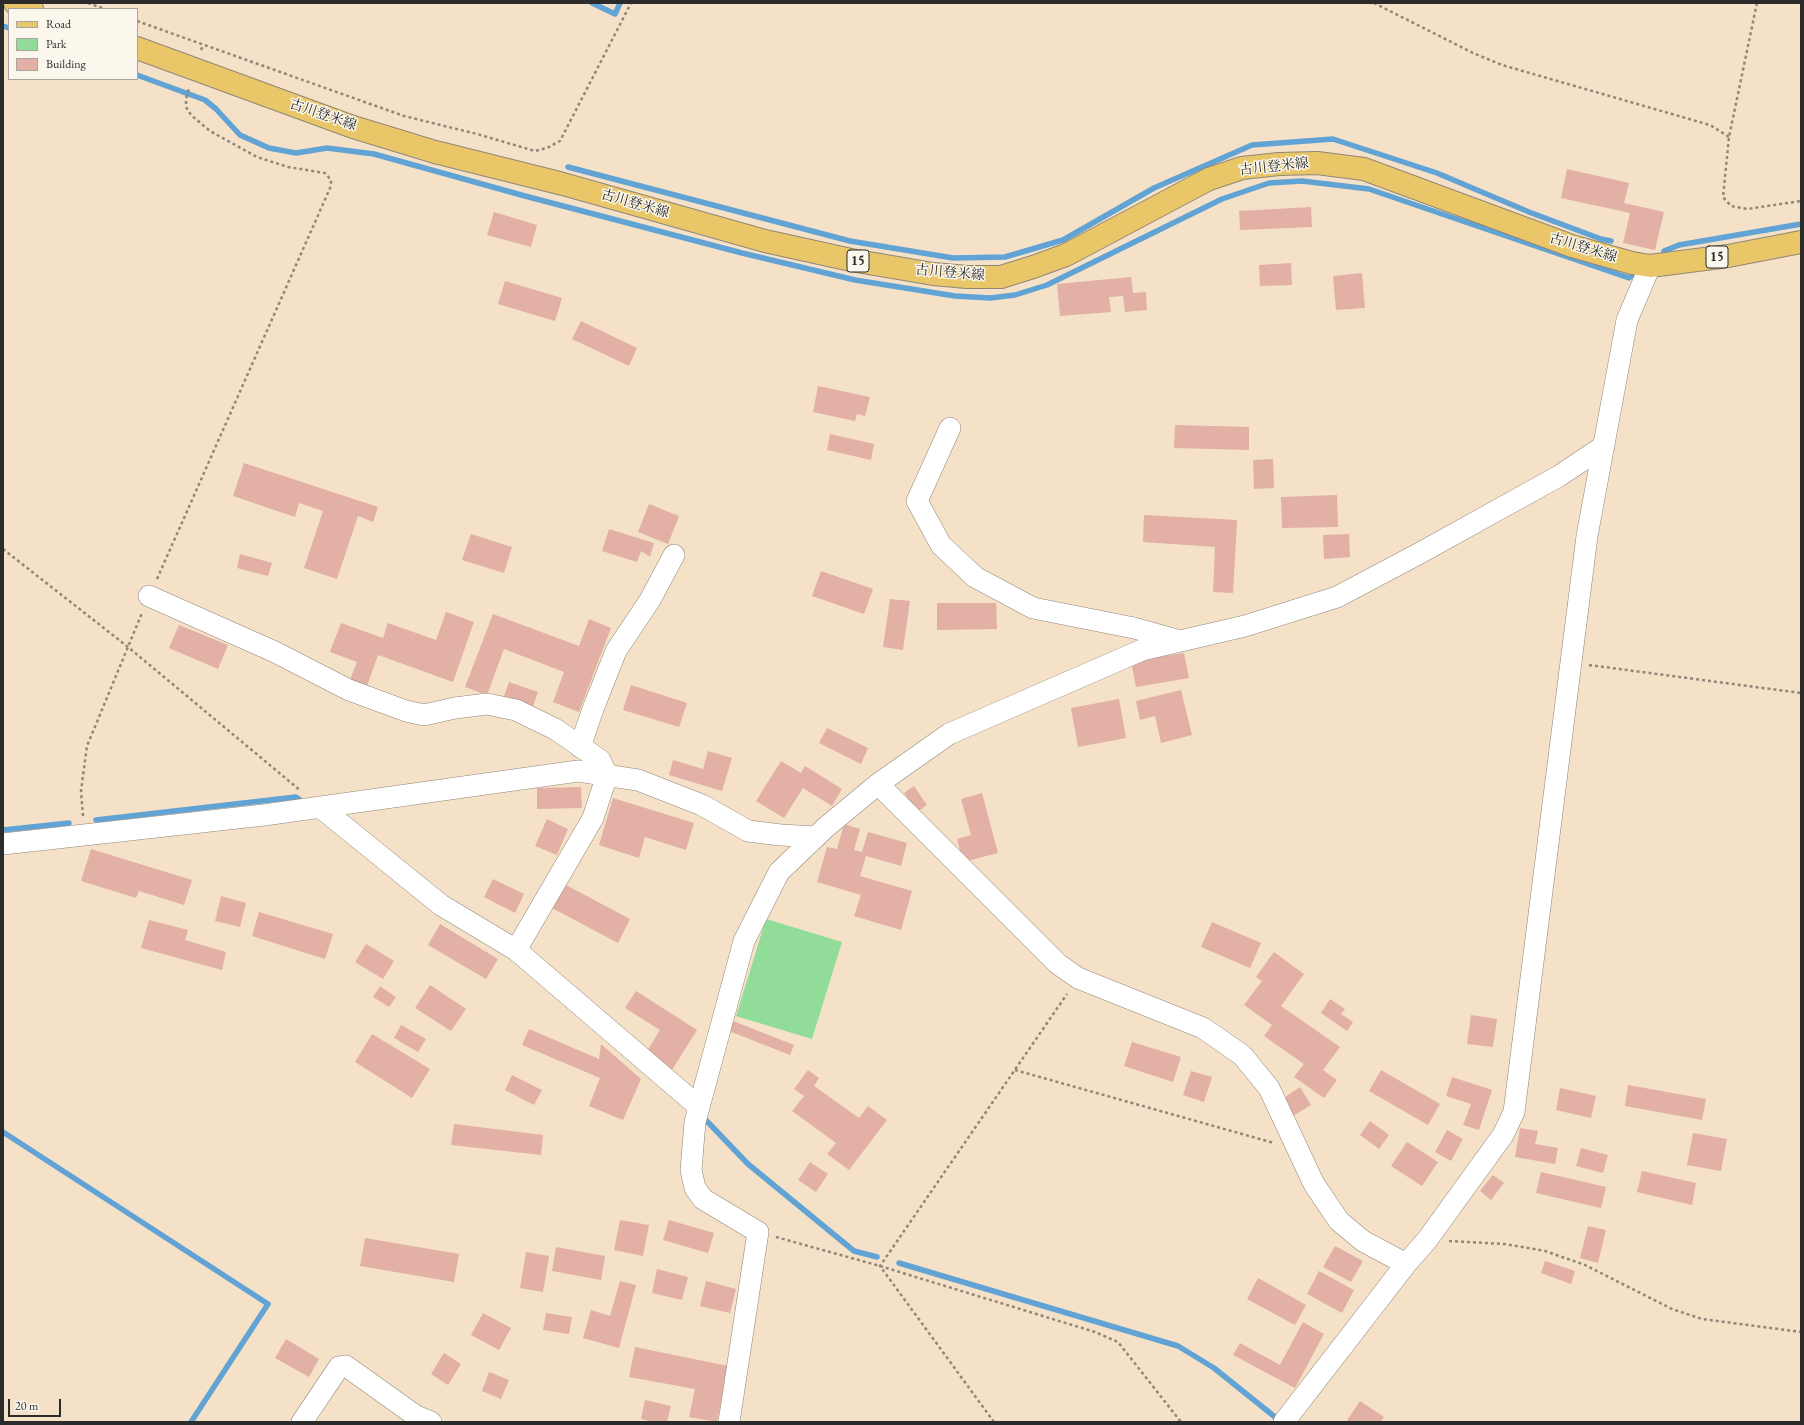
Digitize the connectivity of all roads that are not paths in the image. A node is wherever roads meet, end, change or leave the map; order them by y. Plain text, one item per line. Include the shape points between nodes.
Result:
1 (15, 3) edge
2 (29, 8) edge
3 (138, 48) edge
4 (1801, 242) edge
5 (1650, 266) junction
6 (950, 428) dead end
7 (1604, 446) junction
8 (674, 555) dead end
9 (149, 596) road end
10 (1180, 641) junction
11 (580, 746) junction
12 (607, 775) junction
13 (878, 784) junction
14 (320, 807) junction
15 (816, 837) junction
16 (3, 844) edge
17 (516, 950) junction
18 (697, 1113) junction
19 (1406, 1264) junction
20 (1286, 1420) edge
21 (302, 1422) edge
22 (431, 1422) edge
23 (729, 1422) edge

1 - 2 main road
3 - 5 main road, 古川登米線 / 15 via 354,127 435,152 563,184 765,241 851,260 933,274 1002,277 1066,255 1209,179 1242,168 1317,163 1364,169 1572,246
4 - 5 main road, 古川登米線 / 15 via 1728,256
5 - 7 street via 1627,320
6 - 10 street via 917,501 941,545 974,577 1034,608 1134,628
7 - 10 street via 1559,476 1337,597 1245,626
7 - 19 street via 1587,536 1514,1112 1503,1135 1427,1240
8 - 11 street via 650,600 616,651
9 - 11 street via 275,652 349,690 406,711 424,715 487,704 516,710 556,729
10 - 13 street via 1142,650 949,734
11 - 12 street via 600,760
12 - 14 street via 578,771
12 - 15 street via 638,780 695,802 748,831
12 - 17 street via 592,818
13 - 15 street
13 - 19 street via 1058,964 1078,978 1203,1028 1242,1055 1269,1088 1314,1184 1339,1221 1363,1241
14 - 16 street
14 - 17 street via 441,905
15 - 18 street via 779,872 744,940
17 - 18 street
18 - 23 street via 691,1170 695,1188 703,1199 758,1232
19 - 20 street
21 - 22 street via 339,1367 346,1366 416,1416

